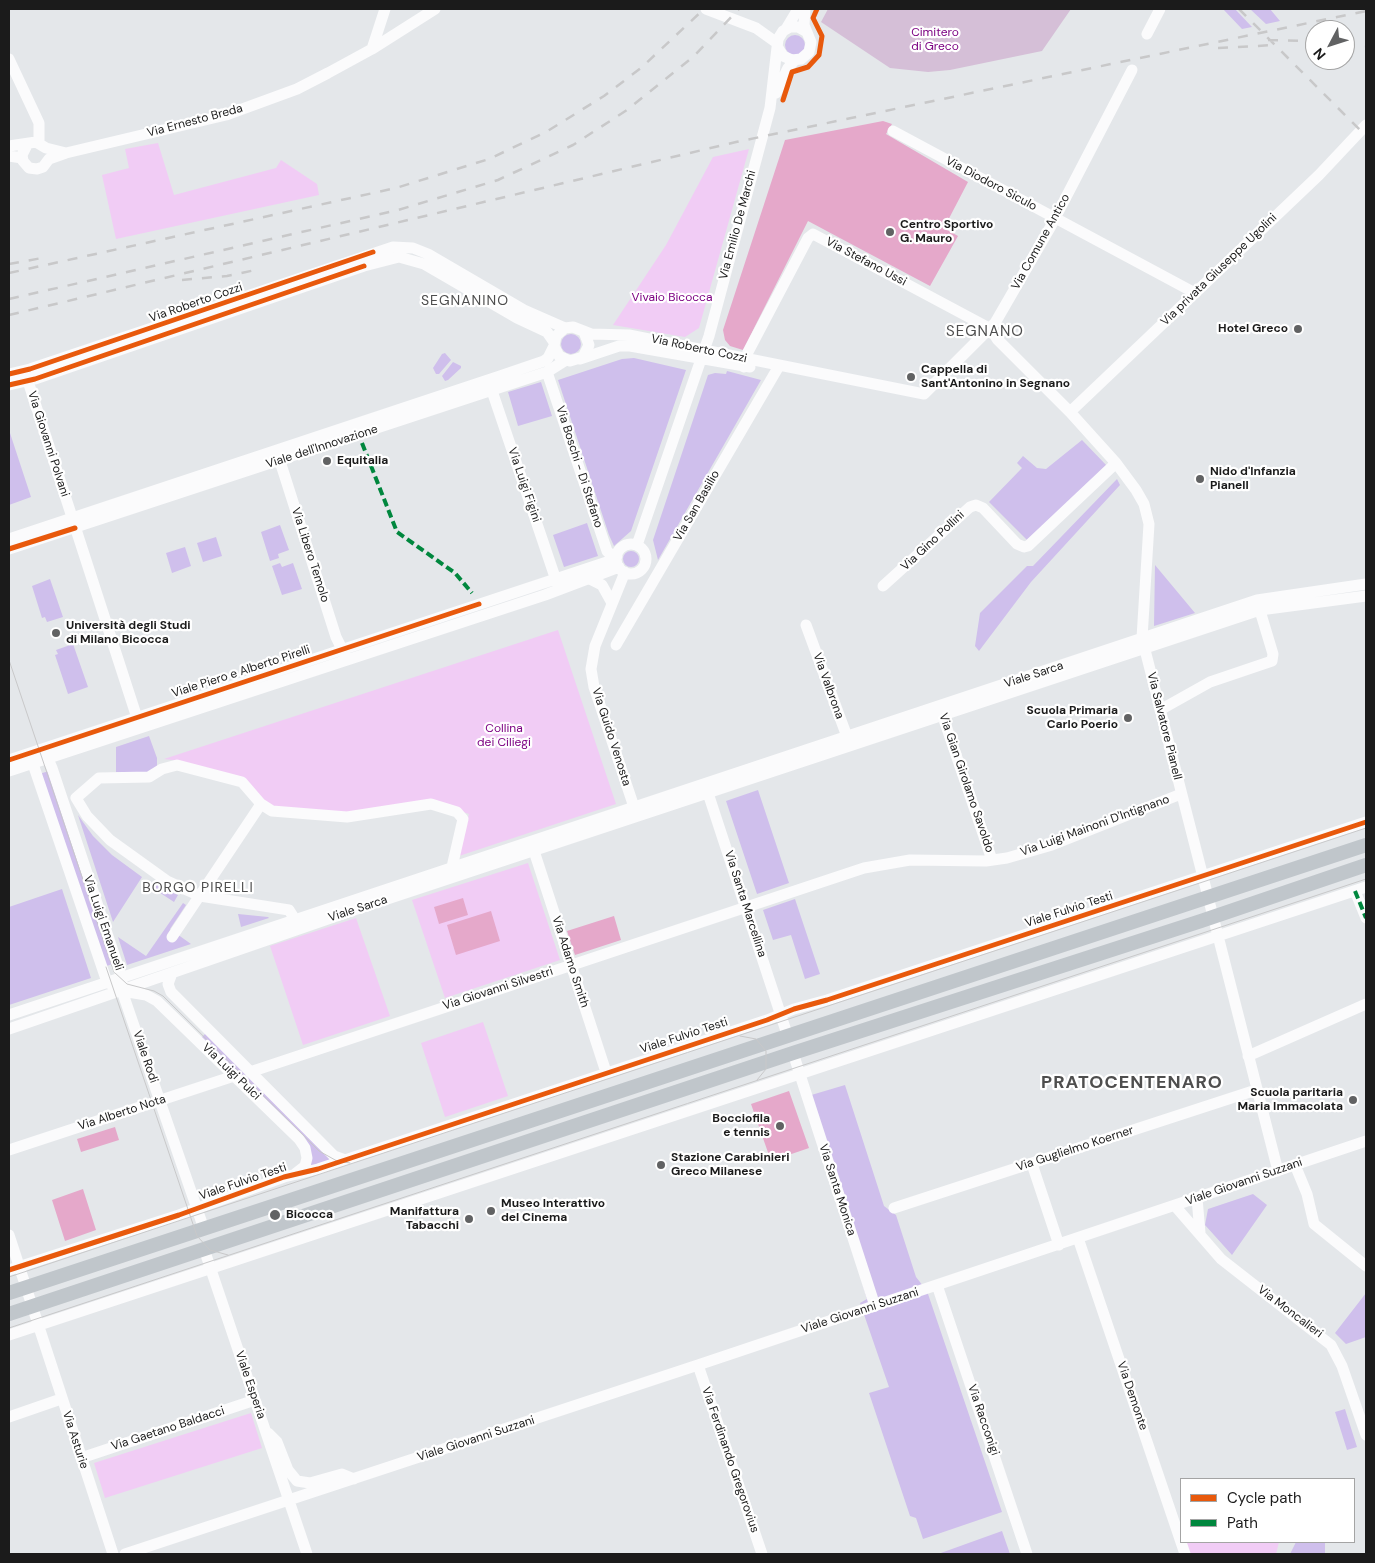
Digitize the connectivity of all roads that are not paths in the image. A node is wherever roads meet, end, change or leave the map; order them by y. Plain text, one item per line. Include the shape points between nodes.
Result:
1 (385, 9) edge
2 (435, 9) edge
3 (706, 9) edge
4 (798, 9) edge
5 (805, 9) edge
6 (1160, 9) edge
7 (785, 29) junction
8 (768, 32) junction
9 (807, 32) junction
10 (1147, 34) dead end
11 (778, 45) junction
12 (372, 49) junction
13 (9, 59) edge
14 (795, 60) junction
15 (1132, 70) dead end
16 (771, 105) junction
17 (1366, 125) edge
18 (893, 131) dead end
19 (28, 145) junction
20 (9, 146) edge
21 (45, 150) junction
22 (9, 156) edge
23 (22, 158) junction
24 (1055, 218) junction
25 (1195, 293) junction
26 (565, 328) junction
27 (991, 329) junction
28 (584, 332) junction
29 (620, 334) junction
30 (554, 344) junction
31 (619, 346) junction
32 (704, 349) junction
33 (566, 360) junction
34 (578, 360) junction
35 (701, 360) junction
36 (744, 363) junction
37 (779, 366) junction
38 (547, 372) junction
39 (9, 374) edge
40 (27, 376) junction
41 (9, 385) edge
42 (491, 385) junction
43 (924, 394) joint
44 (1070, 412) junction
45 (278, 455) junction
46 (1116, 463) junction
47 (74, 523) junction
48 (9, 539) edge
49 (637, 545) junction
50 (9, 550) edge
51 (619, 563) junction
52 (590, 579) junction
53 (558, 584) junction
54 (1366, 584) edge
55 (883, 586) dead end
56 (1366, 596) edge
57 (612, 603) junction
58 (1258, 605) junction
59 (806, 625) dead end
60 (1143, 644) junction
61 (616, 645) dead end
62 (344, 654) junction
63 (941, 710) junction
64 (1160, 710) junction
65 (139, 722) junction
66 (848, 741) junction
67 (36, 751) junction
68 (48, 759) junction
69 (9, 760) edge
70 (33, 764) junction
71 (9, 771) edge
72 (707, 788) junction
73 (1181, 794) junction
74 (261, 804) junction
75 (635, 812) junction
76 (1366, 822) edge
77 (1366, 845) edge
78 (534, 851) junction
79 (992, 860) junction
80 (1366, 865) edge
81 (452, 867) junction
82 (1202, 876) junction
83 (1361, 889) edge
84 (200, 896) junction
85 (1207, 896) junction
86 (746, 907) junction
87 (1212, 917) junction
88 (294, 918) junction
89 (1366, 918) edge
90 (1217, 936) junction
91 (172, 937) dead end
92 (571, 965) junction
93 (172, 973) junction
94 (122, 978) junction
95 (107, 982) junction
96 (122, 991) junction
97 (1366, 1004) edge
98 (780, 1014) junction
99 (9, 1015) edge
100 (9, 1029) edge
101 (787, 1034) junction
102 (793, 1053) junction
103 (1248, 1056) junction
104 (250, 1072) junction
105 (606, 1072) junction
106 (800, 1074) junction
107 (234, 1076) junction
108 (1256, 1090) junction
109 (160, 1100) junction
110 (1366, 1141) edge
111 (9, 1150) edge
112 (345, 1160) junction
113 (1032, 1164) junction
114 (1295, 1166) junction
115 (1278, 1171) junction
116 (294, 1174) junction
117 (1197, 1198) junction
118 (1176, 1206) junction
119 (894, 1208) dead end
120 (197, 1209) junction
121 (204, 1229) junction
122 (1200, 1233) junction
123 (9, 1235) edge
124 (1078, 1238) junction
125 (1059, 1245) junction
126 (204, 1249) junction
127 (1366, 1266) edge
128 (14, 1269) edge
129 (211, 1270) junction
130 (937, 1285) junction
131 (25, 1287) junction
132 (9, 1292) edge
133 (875, 1306) junction
134 (31, 1307) junction
135 (9, 1314) edge
136 (37, 1326) junction
137 (9, 1335) edge
138 (698, 1366) junction
139 (61, 1399) junction
140 (255, 1400) junction
141 (9, 1417) edge
142 (265, 1431) junction
143 (1366, 1435) edge
144 (81, 1458) junction
145 (354, 1479) junction
146 (289, 1500) junction
147 (1180, 1539) edge
148 (113, 1554) edge
149 (125, 1554) edge
150 (307, 1554) edge
151 (762, 1554) edge
152 (1027, 1554) edge

1 - 12 street
2 - 12 street, Via Ernesto Breda
3 - 8 street
4 - 7 street, Via Emilio De Marchi
5 - 9 street, Via Emilio De Marchi via 803,20
6 - 10 street
7 - 8 street
7 - 9 street via 796,27
7 - 11 street, Via Emilio De Marchi
8 - 11 street
9 - 14 street, Via Emilio De Marchi via 811,42 809,52
11 - 14 street via 783,56
11 - 16 street, Via Emilio De Marchi
12 - 21 street, Via Ernesto Breda via 297,88 226,115 66,153
13 - 21 street via 40,123
14 - 16 street, Via Emilio De Marchi
15 - 24 street, Via Comune Antico
16 - 32 street, Via Emilio De Marchi
17 - 25 street, Via privata Giuseppe Ugolini via 1319,175
18 - 24 street, Via Diodoro Siculo
19 - 20 street, Via Ernesto Breda
19 - 21 street, Via Ernesto Breda
19 - 23 street
21 - 23 street via 43,167 26,166
22 - 23 street
24 - 25 street, Via Diodoro Siculo
24 - 27 street, Via Comune Antico
25 - 44 street, Via privata Giuseppe Ugolini
26 - 28 street, Via Roberto Cozzi via 575,327
26 - 30 street via 557,334
26 - 40 street, Via Roberto Cozzi via 524,310 424,252 393,247
27 - 36 street, Via Stefano Ussi via 812,234
27 - 43 street, Via Comune Antico
27 - 44 street, Via Salvatore Pianell via 997,339
28 - 29 street, Via Roberto Cozzi
28 - 34 street via 588,347
29 - 31 street
29 - 32 street, Via Roberto Cozzi
30 - 33 street, Via Roberto Cozzi via 558,356
30 - 40 street, Via Roberto Cozzi via 548,332 520,320 424,264 399,257
30 - 42 street, Viale dell'Innovazione via 544,361
31 - 34 street, Via Roberto Cozzi
31 - 35 street, Via Roberto Cozzi
32 - 35 street, Via Emilio De Marchi
32 - 36 street, Via Roberto Cozzi
33 - 34 street, Via Roberto Cozzi
33 - 38 street, Viale dell'Innovazione
35 - 36 street, Via Roberto Cozzi
35 - 49 street
36 - 37 street, Via Roberto Cozzi
37 - 43 street, Via Roberto Cozzi
37 - 61 street, Via San Basilio
38 - 42 street, Viale dell'Innovazione
38 - 51 street, Via Boschi - Di Stefano via 607,550
39 - 40 street
40 - 41 street
40 - 47 street, Via Giovanni Polvani
42 - 45 street, Viale dell'Innovazione
42 - 53 street, Via Luigi Figini
44 - 46 street, Via Salvatore Pianell
45 - 47 street, Viale dell'Innovazione
45 - 62 street, Via Libero Temolo
46 - 55 street, Via Gino Pollini via 1033,544 1024,547 1017,544 983,508 976,505
46 - 60 street, Via Salvatore Pianell via 1144,504 1149,524
47 - 48 street, Viale dell'Innovazione
47 - 50 street, Viale dell'Innovazione
47 - 65 street, Via Giovanni Polvani
49 - 51 street, Viale Piero e Alberto Pirelli via 624,546
49 - 51 street, Viale Piero e Alberto Pirelli via 645,554 645,565 636,573
51 - 52 street, Viale Piero e Alberto Pirelli
51 - 53 street, Viale Piero e Alberto Pirelli
51 - 57 street, Via Guido Venosta
52 - 53 street, Viale Piero e Alberto Pirelli
52 - 57 street via 602,585
53 - 62 street, Viale Piero e Alberto Pirelli
54 - 58 street, Viale Sarca
56 - 58 street, Viale Sarca
57 - 75 street, Via Guido Venosta via 593,651 592,677
58 - 60 street, Viale Sarca
58 - 64 street via 1273,654 1272,661 1210,682
59 - 66 street, Via Valbrona
60 - 63 street, Viale Sarca
60 - 64 street, Via Salvatore Pianell
62 - 65 street, Viale Piero e Alberto Pirelli
63 - 66 street, Viale Sarca
63 - 79 street, Via Gian Girolamo Savoldo
64 - 73 street, Via Salvatore Pianell
65 - 67 street, Viale Piero e Alberto Pirelli
65 - 68 street, Viale Piero e Alberto Pirelli
66 - 72 street, Viale Sarca
67 - 68 street
67 - 69 street, Viale Piero e Alberto Pirelli
67 - 70 street
68 - 70 street, Viale Piero e Alberto Pirelli
68 - 94 street, Via Luigi Emanueli
70 - 71 street, Viale Piero e Alberto Pirelli
70 - 95 street, Via Luigi Emanueli
72 - 75 street, Viale Sarca
72 - 86 street, Via Santa Marcellina
73 - 79 street, Via Luigi Mainoni D'Intignano via 1052,845
73 - 82 street, Via Salvatore Pianell
74 - 81 street via 272,811 336,818 429,804 457,812 464,820
74 - 84 street
74 - 84 street via 241,782 177,766 162,768 149,777 99,778 76,798 97,827 126,854 167,881
75 - 78 street, Viale Sarca
75 - 81 street, Viale Sarca
76 - 82 street, Viale Fulvio Testi
77 - 85 main road
78 - 92 street, Via Adamo Smith
78 - 93 street, Viale Sarca
79 - 86 street, Via Luigi Mainoni D'Intignano via 888,862
80 - 87 main road
81 - 88 street, Viale Sarca
82 - 85 street, Via Salvatore Pianell
82 - 98 street, Viale Fulvio Testi
83 - 89 street
83 - 90 street
84 - 88 street via 289,910
84 - 91 street
85 - 87 street, Via Salvatore Pianell
85 - 101 main road
86 - 92 street, Via Giovanni Silvestri
86 - 98 street, Via Santa Marcellina
87 - 90 street, Via Salvatore Pianell
87 - 102 main road
88 - 94 street, Viale Sarca
90 - 103 street, Via Salvatore Pianell
90 - 106 street
92 - 104 street, Via Giovanni Silvestri
92 - 105 street, Via Adamo Smith
93 - 96 street, Viale Sarca
93 - 104 street, Via Luigi Pulci via 168,982 171,992
94 - 95 street, Viale Sarca
94 - 96 street, Via Luigi Emanueli
95 - 96 street, Via Luigi Emanueli
95 - 99 street, Viale Sarca
96 - 100 street, Viale Sarca
96 - 107 street, Via Luigi Pulci via 146,995 157,1001
96 - 109 street, Viale Rodi
97 - 103 street
98 - 101 street, Via Santa Marcellina
98 - 105 street, Viale Fulvio Testi
101 - 102 main road
101 - 121 main road
102 - 106 street, Via Santa Monica
102 - 126 main road
103 - 108 street, Via Salvatore Pianell
104 - 112 street, Via Luigi Pulci via 334,1156
105 - 112 street, Viale Fulvio Testi
106 - 129 street
106 - 133 street, Via Santa Monica
107 - 109 street, Via Alberto Nota
107 - 116 street, Via Luigi Pulci via 304,1145 306,1164
108 - 113 street, Via Guglielmo Koerner
108 - 115 street, Via Salvatore Pianell
109 - 111 street, Via Alberto Nota
109 - 120 street, Viale Rodi
110 - 114 street, Viale Giovanni Suzzani
112 - 116 street, Viale Fulvio Testi
113 - 119 street, Via Guglielmo Koerner
113 - 125 street
114 - 115 street, Viale Giovanni Suzzani
114 - 127 street via 1307,1194 1314,1224
115 - 117 street, Viale Giovanni Suzzani
116 - 120 street, Viale Fulvio Testi
117 - 118 street, Viale Giovanni Suzzani
117 - 122 street
118 - 122 street, Via Moncalieri
118 - 124 street, Viale Giovanni Suzzani
120 - 121 street, Viale Fulvio Testi
120 - 128 street, Viale Fulvio Testi
121 - 126 main road, Viale Fulvio Testi
121 - 131 main road
122 - 143 street, Via Moncalieri via 1227,1264 1330,1344 1340,1361
123 - 128 street
124 - 125 street, Viale Giovanni Suzzani
124 - 147 street, Via Demonte
125 - 130 street, Viale Giovanni Suzzani
126 - 129 street, Viale Fulvio Testi
126 - 134 main road
128 - 131 street
129 - 136 street
129 - 140 street, Viale Esperia
130 - 133 street, Viale Giovanni Suzzani
130 - 152 street, Via Racconigi
131 - 132 main road
131 - 134 street
133 - 138 street, Viale Giovanni Suzzani
134 - 135 main road
134 - 136 street
136 - 137 street
136 - 139 street, Via Asturie
138 - 145 street, Viale Giovanni Suzzani
138 - 151 street, Via Ferdinando Gregorovius
139 - 141 street
139 - 144 street, Via Asturie
140 - 142 street, Viale Esperia
140 - 144 street, Via Gaetano Baldacci
142 - 145 street, Viale Giovanni Suzzani via 277,1442 288,1470 297,1481 310,1483 342,1474
142 - 146 street, Viale Esperia
144 - 148 street, Via Asturie
145 - 146 street, Viale Giovanni Suzzani
146 - 149 street, Viale Giovanni Suzzani
146 - 150 street, Viale Esperia

